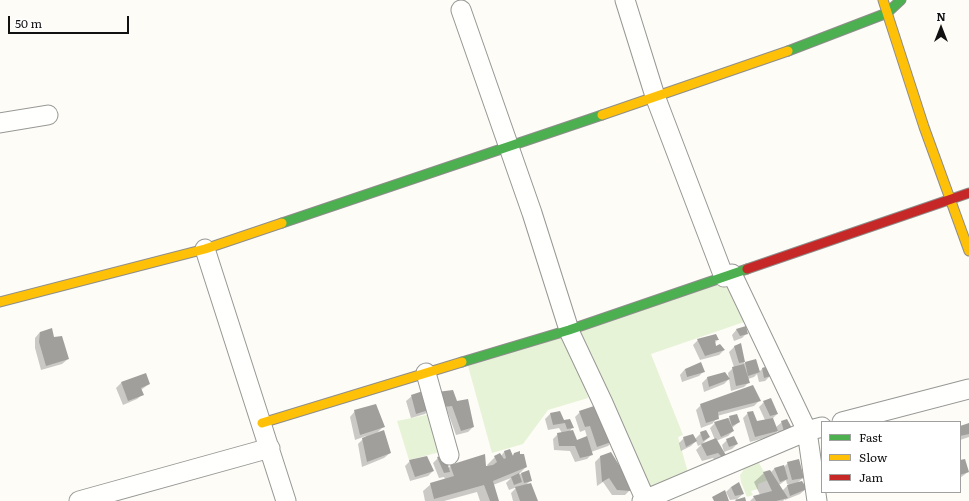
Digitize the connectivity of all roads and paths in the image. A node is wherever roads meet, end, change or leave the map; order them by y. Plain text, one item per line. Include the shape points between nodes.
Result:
1 (625, 0) edge
2 (883, 0) edge
3 (901, 0) edge
4 (461, 10) dead end
5 (887, 13) junction
6 (655, 96) junction
7 (48, 115) dead end
8 (0, 123) edge
9 (508, 146) junction
10 (969, 193) edge
11 (950, 199) junction
12 (205, 249) junction
13 (969, 251) edge
14 (728, 276) junction
15 (0, 302) edge
16 (569, 330) junction
17 (426, 373) junction
18 (969, 390) edge
19 (846, 421) edge
20 (262, 423) junction
21 (814, 429) edge
22 (270, 448) junction
23 (449, 455) dead end
24 (79, 501) edge
25 (286, 501) edge
26 (644, 501) edge
27 (817, 501) edge

1 - 6 street
2 - 5 street
3 - 5 street
4 - 9 street
5 - 6 street via 776,56
5 - 11 street
6 - 9 street
6 - 14 street
7 - 8 street
9 - 12 street
9 - 16 street via 532,212
10 - 11 street
11 - 13 street
11 - 14 street
12 - 15 street
12 - 20 street
14 - 16 street
14 - 21 street
16 - 17 street
16 - 26 street
17 - 20 street
17 - 23 street
18 - 19 street
20 - 22 street
21 - 26 street
21 - 27 street
22 - 24 street
22 - 25 street

